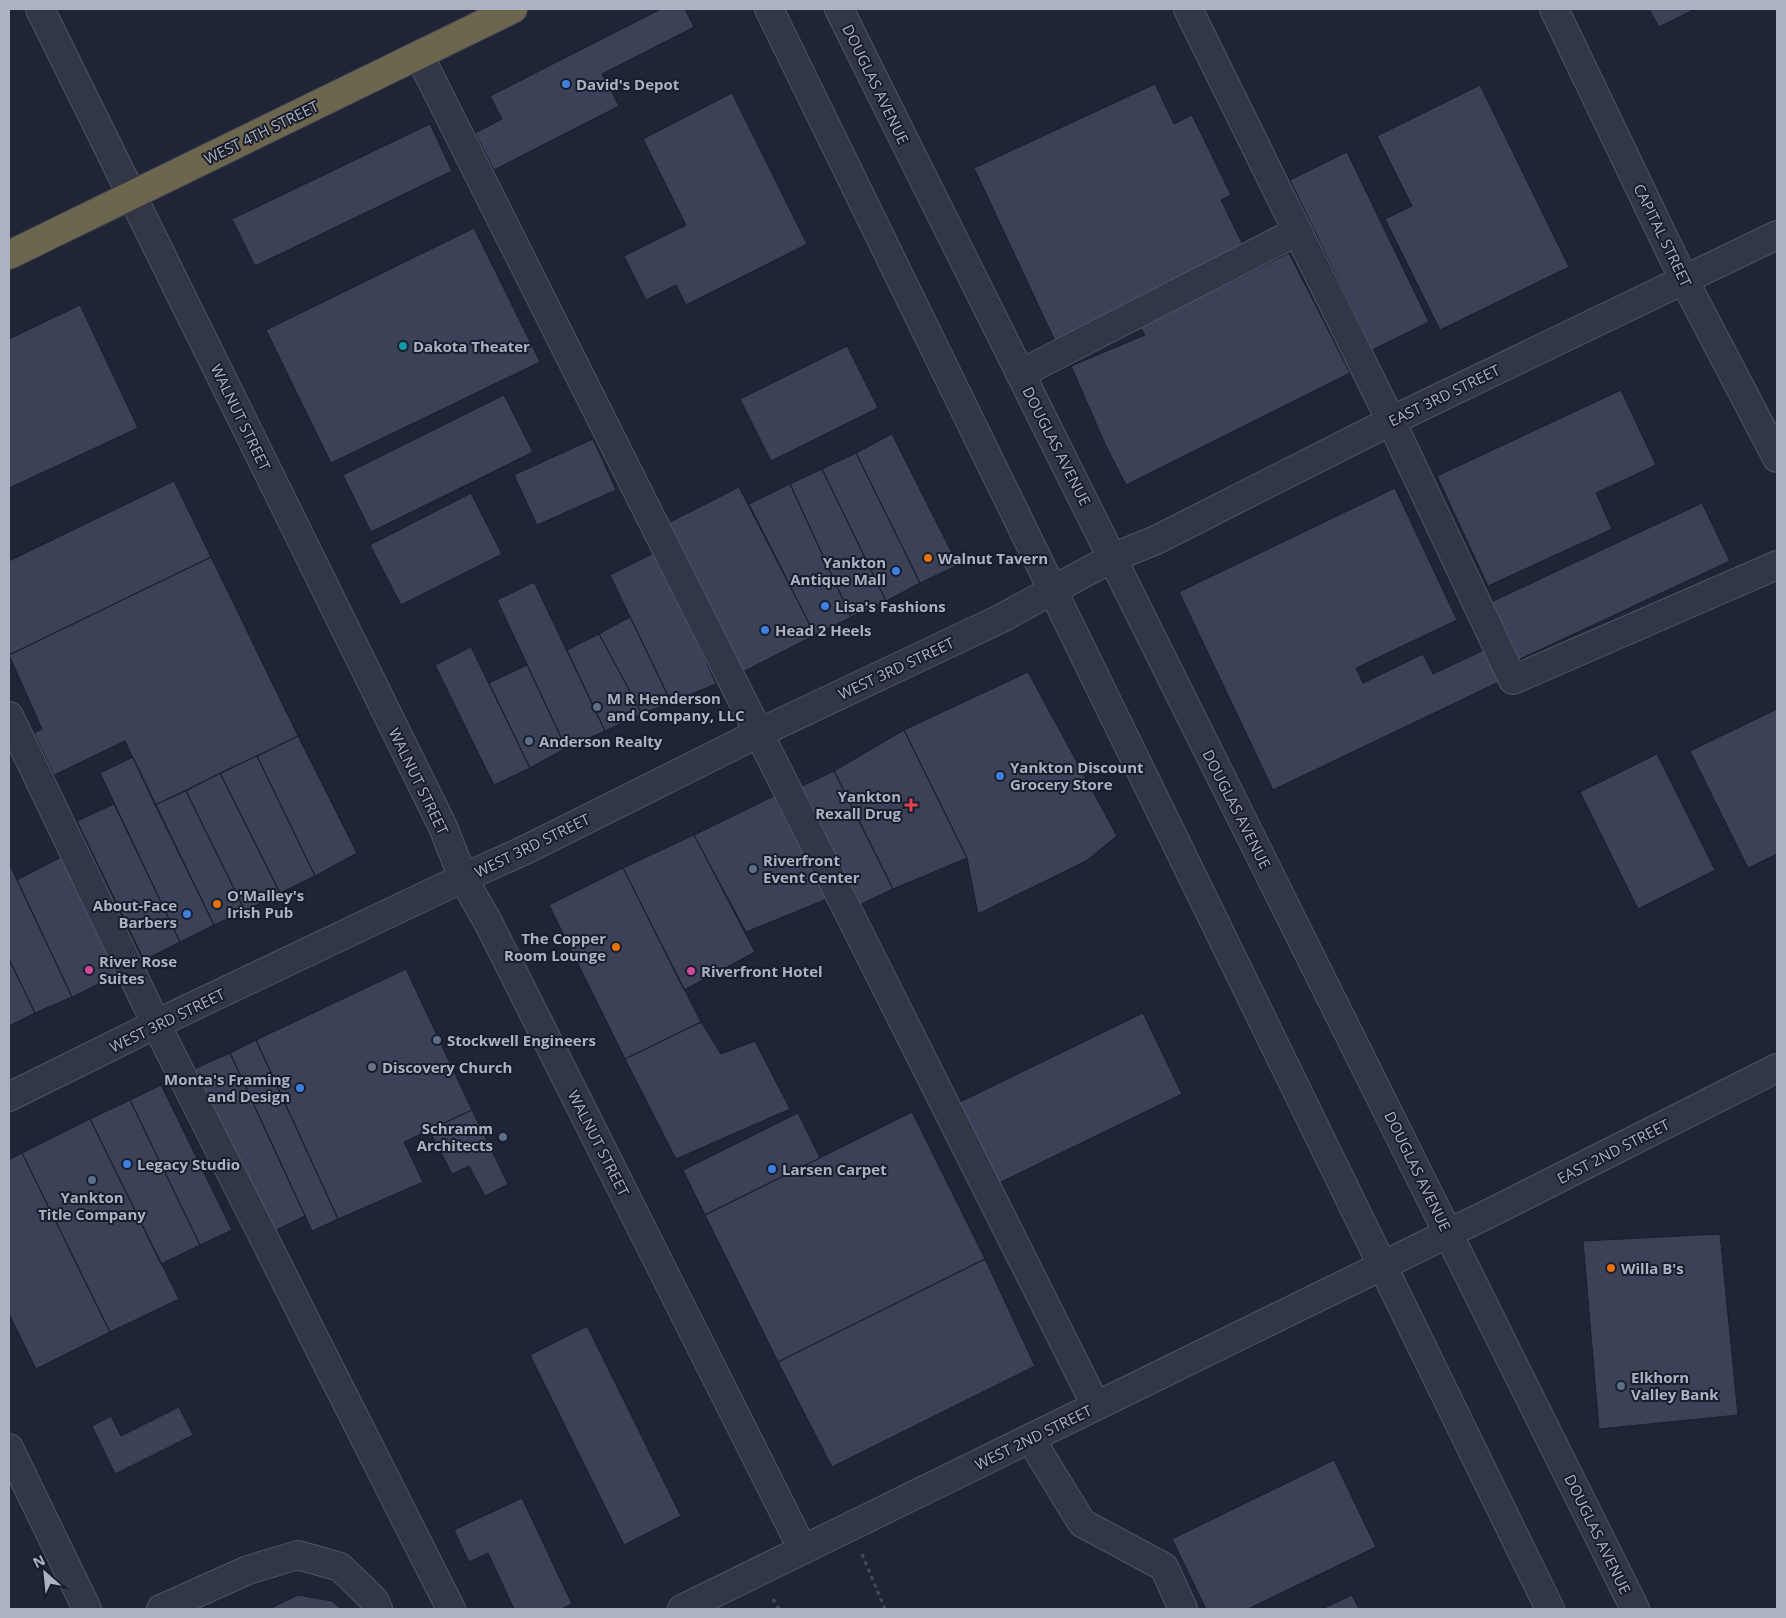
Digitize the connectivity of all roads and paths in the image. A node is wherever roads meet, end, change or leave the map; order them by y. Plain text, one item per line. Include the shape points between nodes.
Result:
1 (40, 9) edge
2 (513, 9) edge
3 (769, 9) edge
4 (839, 9) edge
5 (1188, 9) edge
6 (1554, 9) edge
7 (419, 55) junction
8 (132, 195) junction
9 (1298, 231) junction
10 (1777, 235) edge
11 (9, 255) edge
12 (1684, 280) junction
13 (1020, 374) junction
14 (1391, 421) junction
15 (1777, 458) edge
16 (1112, 558) junction
17 (1777, 565) edge
18 (1054, 591) junction
19 (9, 716) edge
20 (759, 733) junction
21 (463, 878) junction
22 (156, 1024) junction
23 (1777, 1068) edge
24 (9, 1097) edge
25 (1449, 1232) junction
26 (1383, 1265) junction
27 (1096, 1406) junction
28 (1030, 1438) junction
29 (9, 1448) edge
30 (850, 1526) junction
31 (803, 1550) junction
32 (86, 1609) edge
33 (161, 1609) edge
34 (378, 1609) edge
35 (450, 1609) edge
36 (682, 1609) edge
37 (885, 1609) edge
38 (1184, 1609) edge
39 (1550, 1609) edge
40 (1635, 1609) edge

1 - 8 street, WALNUT STREET
2 - 7 highway, WEST 4TH STREET
3 - 18 street
4 - 13 street, DOUGLAS AVENUE
5 - 9 street
6 - 12 street, CAPITAL STREET
7 - 8 highway, WEST 4TH STREET
7 - 20 street
8 - 11 highway, WEST 4TH STREET
8 - 21 street, WALNUT STREET via 443,827
9 - 13 street
9 - 14 street
10 - 12 street, EAST 3RD STREET
12 - 14 street, EAST 3RD STREET
12 - 15 street, CAPITAL STREET
13 - 16 street, DOUGLAS AVENUE
14 - 16 street, EAST 3RD STREET via 1156,540
14 - 17 street via 1513,680
16 - 18 street, EAST 3RD STREET
16 - 25 street, DOUGLAS AVENUE
18 - 20 street, WEST 3RD STREET
18 - 26 street
19 - 22 street
20 - 21 street, WEST 3RD STREET
20 - 27 street
21 - 22 street, WEST 3RD STREET
21 - 31 street, WALNUT STREET
22 - 24 street, WEST 3RD STREET
22 - 35 street
23 - 25 street, EAST 2ND STREET
25 - 26 street, EAST 2ND STREET
25 - 40 street, DOUGLAS AVENUE
26 - 27 street, WEST 2ND STREET
26 - 39 street
27 - 28 street, WEST 2ND STREET
28 - 30 street, WEST 2ND STREET
28 - 38 street via 1082,1522 1164,1567
29 - 32 street
30 - 31 street, WEST 2ND STREET
30 - 37 path
31 - 36 street, WEST 2ND STREET
33 - 34 street via 248,1570 298,1555 340,1567 374,1600

